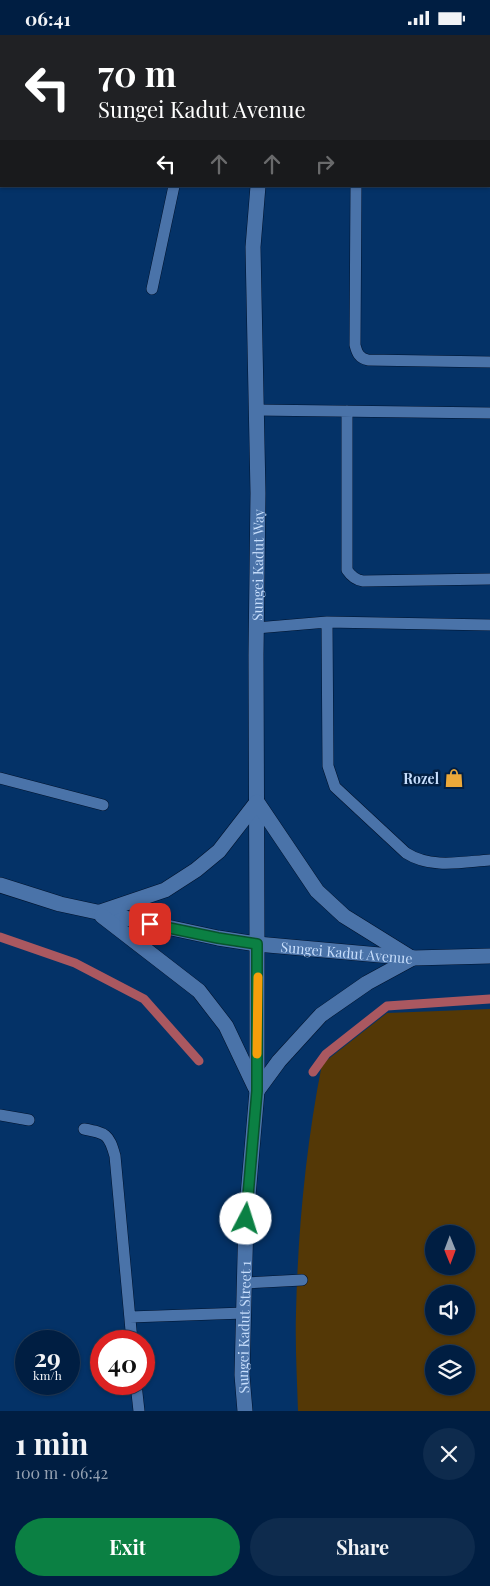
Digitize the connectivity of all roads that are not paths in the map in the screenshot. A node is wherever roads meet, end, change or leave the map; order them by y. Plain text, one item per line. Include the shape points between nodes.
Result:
1 (174, 187) edge
2 (258, 187) edge
3 (356, 187) edge
4 (152, 289) dead end
5 (490, 362) edge
6 (256, 410) junction
7 (347, 411) junction
8 (490, 413) edge
9 (490, 579) edge
10 (327, 622) junction
11 (490, 625) edge
12 (256, 627) junction
13 (0, 778) edge
14 (257, 802) junction
15 (103, 805) dead end
16 (490, 860) edge
17 (0, 885) edge
18 (98, 913) junction
19 (257, 944) junction
20 (490, 956) edge
21 (413, 958) junction
22 (257, 1091) junction
23 (0, 1115) edge
24 (29, 1120) dead end
25 (84, 1129) dead end
26 (302, 1280) dead end
27 (244, 1283) junction
28 (244, 1313) junction
29 (130, 1317) junction
30 (131, 1330) edge
31 (137, 1395) edge
32 (139, 1411) edge
33 (245, 1411) edge

1 - 4 lane
2 - 6 street, Sungei Kadut Way via 254,247
3 - 5 lane via 357,353 368,360
6 - 7 lane
6 - 12 street, Sungei Kadut Way
7 - 8 lane
7 - 9 lane via 347,569 350,575 363,581
10 - 11 lane
10 - 12 lane
10 - 16 lane via 328,766 335,787 414,858 433,863
12 - 14 street, Sungei Kadut Way
13 - 15 lane
14 - 18 street via 219,851 196,870 165,890
14 - 19 street, Sungei Kadut Way
14 - 21 street via 317,891 344,916
17 - 18 street, Sungei Kadut Avenue via 60,905
18 - 19 street, Sungei Kadut Avenue
18 - 22 street via 199,991 226,1026
19 - 21 street, Sungei Kadut Avenue
19 - 22 street, Sungei Kadut Street 1
20 - 21 street, Sungei Kadut Avenue
21 - 22 street via 367,983 321,1015
22 - 27 street, Sungei Kadut Street 1
23 - 24 lane
25 - 29 lane via 101,1132 112,1143
26 - 27 lane
27 - 28 street, Sungei Kadut Street 1
28 - 29 lane
28 - 33 street, Sungei Kadut Street 1 via 242,1375
29 - 30 lane
31 - 32 lane

